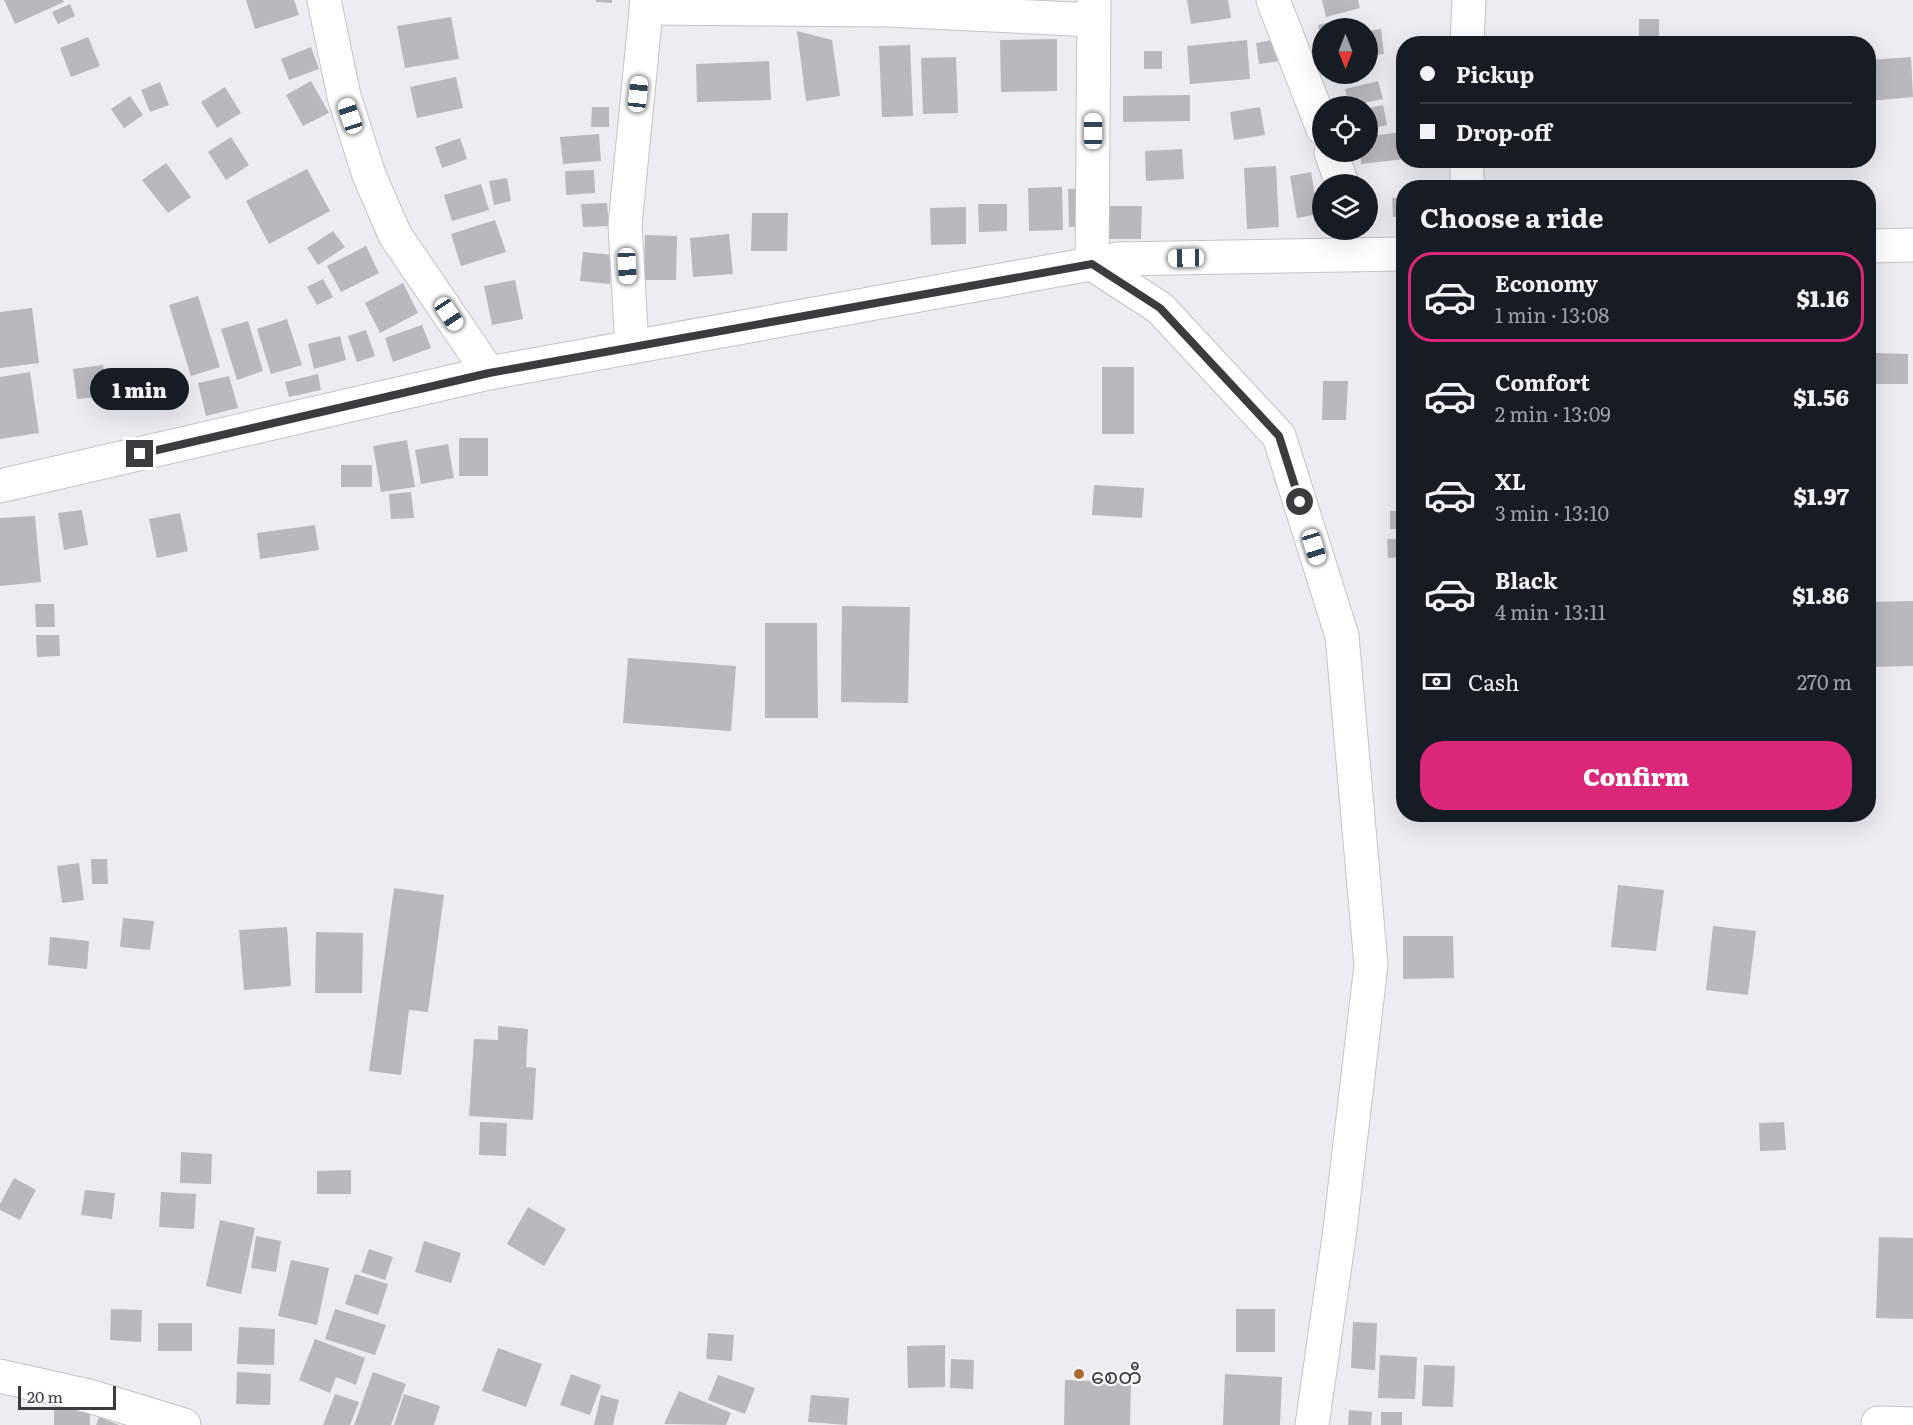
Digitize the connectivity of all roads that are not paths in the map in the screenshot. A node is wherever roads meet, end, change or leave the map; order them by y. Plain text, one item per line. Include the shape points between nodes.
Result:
1 (324, 0) edge
2 (1273, 0) edge
3 (1469, 0) edge
4 (646, 4) edge
5 (1094, 10) edge
6 (1467, 36) edge
7 (1312, 101) edge
8 (1362, 242) edge
9 (1913, 245) edge
10 (1876, 246) edge
11 (1396, 252) edge
12 (1092, 264) junction
13 (632, 347) junction
14 (489, 373) junction
15 (0, 486) edge
16 (0, 1376) edge
17 (1878, 1424) dead end
18 (1913, 1424) edge
19 (184, 1425) edge
20 (1312, 1425) edge

1 - 14 street via 344,96 390,225
2 - 7 street
3 - 6 street
4 - 5 street
4 - 13 street via 625,225
5 - 12 street
8 - 11 street
8 - 12 street
9 - 10 street
12 - 13 street
12 - 20 street via 1160,308 1279,436 1342,636 1371,966
13 - 14 street
14 - 15 street
16 - 19 street via 88,1396
17 - 18 street

